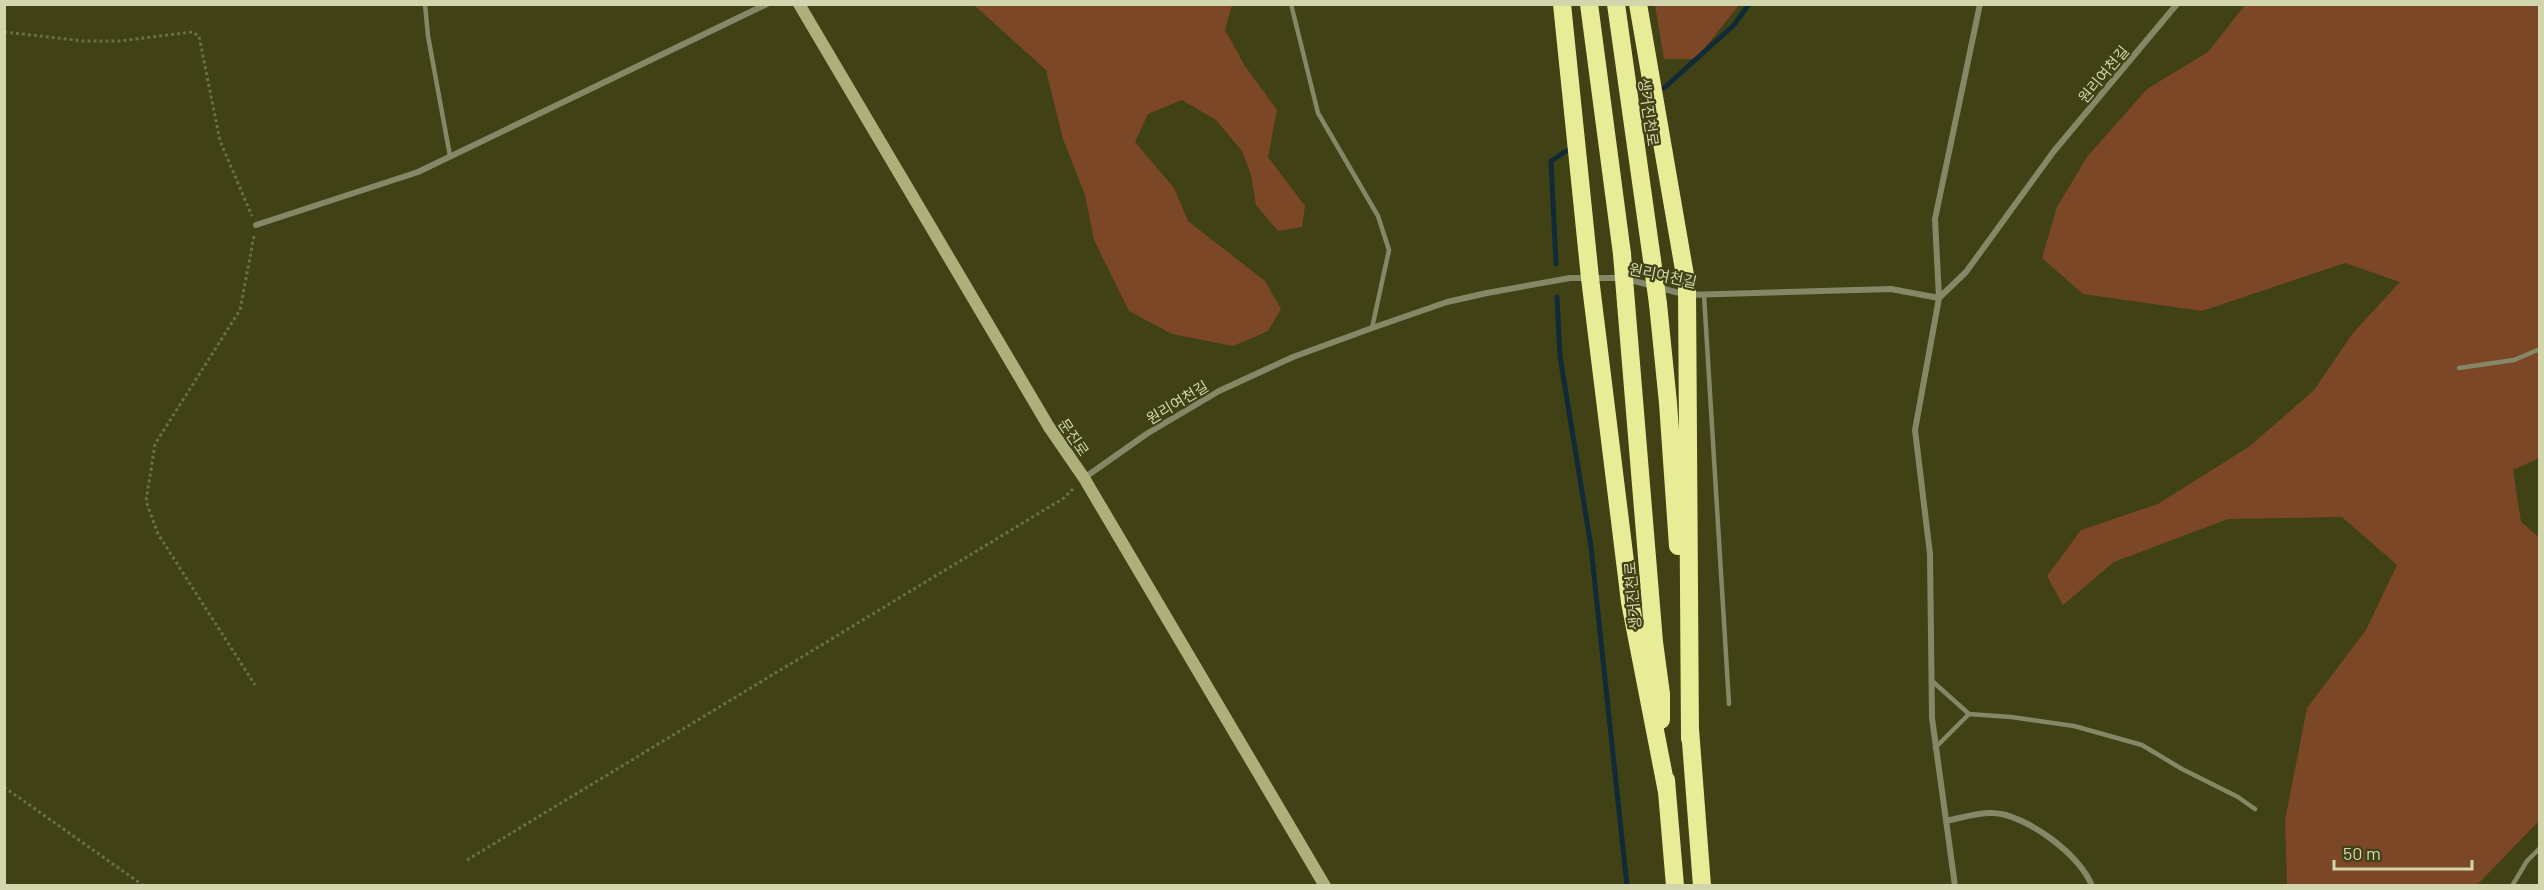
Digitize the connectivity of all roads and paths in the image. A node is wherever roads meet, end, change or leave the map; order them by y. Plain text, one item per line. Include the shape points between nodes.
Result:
1 (425, 4) edge
2 (767, 4) edge
3 (799, 4) edge
4 (1291, 4) edge
5 (1562, 4) edge
6 (1589, 4) edge
7 (1616, 4) edge
8 (1638, 4) edge
9 (1980, 4) edge
10 (2177, 4) edge
11 (4, 32) edge
12 (450, 156) junction
13 (256, 225) junction
14 (1590, 278) junction
15 (1695, 295) junction
16 (1940, 298) junction
17 (1372, 328) junction
18 (2540, 349) edge
19 (2459, 368) dead end
20 (1084, 478) junction
21 (1931, 680) junction
22 (255, 685) dead end
23 (1729, 704) dead end
24 (1969, 714) junction
25 (1690, 740) junction
26 (1935, 748) junction
27 (4, 787) edge
28 (1667, 792) junction
29 (2255, 809) dead end
30 (1946, 821) junction
31 (2540, 848) edge
32 (467, 860) dead end
33 (144, 885) edge
34 (1325, 885) edge
35 (1675, 885) edge
36 (1702, 885) edge
37 (1955, 885) edge
38 (2092, 885) edge
39 (2512, 885) edge

1 - 12 lane
2 - 12 street
3 - 20 street, 문진로 via 1049,427
4 - 17 lane via 1318,113 1378,216 1389,250
5 - 14 highway
6 - 28 highway, 생거진천로, bridge via 1622,254
7 - 25 highway, 생거진천로, bridge via 1658,304
8 - 15 highway
9 - 16 street via 1935,219
10 - 16 street, 원리여천길 via 2054,151 1966,273
11 - 13 path via 84,41 192,32 199,36 220,141
12 - 13 street via 418,172
13 - 22 path via 240,310 155,444 146,501 158,534
14 - 15 street, 원리여천길 via 1623,278
14 - 17 street, 원리여천길 via 1477,295
14 - 28 highway via 1630,602
15 - 16 street, 원리여천길 via 1891,289
15 - 23 lane
15 - 25 highway
16 - 21 street via 1915,430 1930,554
17 - 20 street, 원리여천길 via 1293,357 1219,391 1148,433
18 - 19 lane via 2514,360
20 - 32 path via 1064,498
20 - 34 street, 문진로
21 - 24 lane
21 - 26 street
24 - 26 lane
24 - 29 lane via 2074,726 2142,745
25 - 36 highway
26 - 30 street
27 - 33 path
28 - 35 highway, 생거진천로
30 - 37 street
30 - 38 street via 1992,813 2020,818 2062,848
31 - 39 lane

